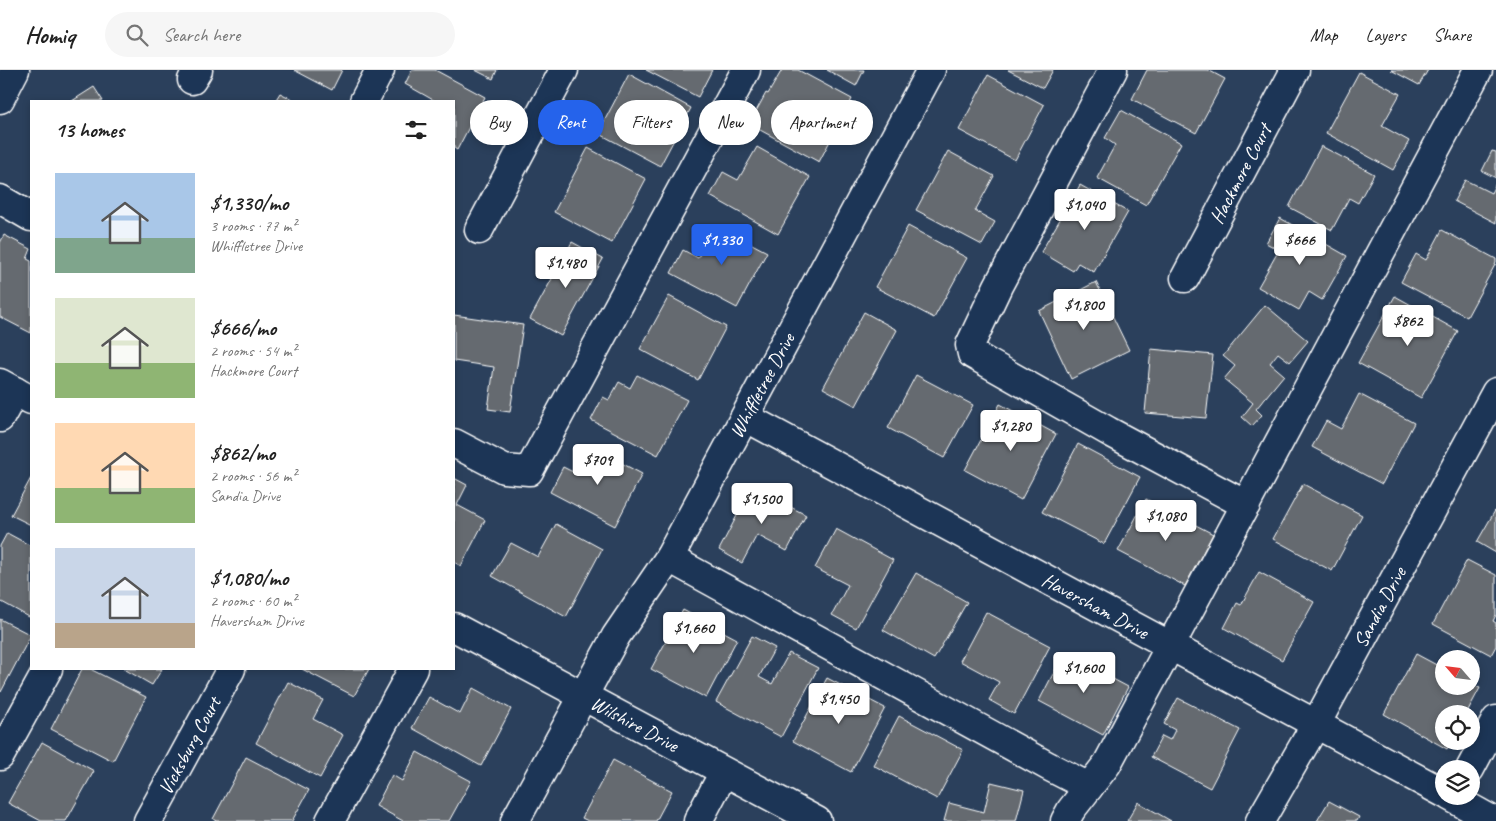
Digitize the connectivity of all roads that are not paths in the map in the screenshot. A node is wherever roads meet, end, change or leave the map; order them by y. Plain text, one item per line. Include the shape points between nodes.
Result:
1 (16, 70) edge
2 (380, 70) edge
3 (564, 70) edge
4 (746, 70) edge
5 (931, 70) edge
6 (1113, 70) edge
7 (1295, 70) edge
8 (1478, 70) edge
9 (0, 99) edge
10 (365, 100) edge
11 (0, 199) edge
12 (30, 216) edge
13 (479, 230) dead end
14 (1184, 278) dead end
15 (15, 391) edge
16 (1496, 392) edge
17 (745, 417) junction
18 (0, 418) edge
19 (455, 444) edge
20 (1246, 505) junction
21 (669, 558) junction
22 (455, 628) edge
23 (1171, 646) junction
24 (47, 670) edge
25 (230, 670) edge
26 (412, 670) edge
27 (583, 696) junction
28 (1496, 720) edge
29 (1316, 724) junction
30 (0, 756) edge
31 (1475, 760) edge
32 (724, 772) junction
33 (1090, 787) junction
34 (1435, 788) edge
35 (1466, 805) edge
36 (148, 821) edge
37 (330, 821) edge
38 (515, 821) edge
39 (698, 821) edge
40 (817, 821) edge
41 (1065, 821) edge
42 (1260, 821) edge
43 (1494, 821) edge

1 - 9 street
2 - 10 street
3 - 13 street
4 - 19 street via 529,471 504,469
5 - 17 street, Whiffletree Drive
6 - 20 street via 998,286 970,345 972,354
7 - 14 street, Hackmore Court
8 - 20 street
11 - 12 street
15 - 18 street
16 - 29 street, Sandia Drive
17 - 21 street, Whiffletree Drive
17 - 23 street, Haversham Drive
20 - 23 street
21 - 27 street, Whiffletree Drive via 616,636
21 - 33 street
22 - 27 street, Wilshire Drive
23 - 29 street, Haversham Drive
23 - 33 street via 1108,764
24 - 30 street
25 - 36 street, Vicksburg Court
26 - 37 street
27 - 32 street, Wilshire Drive
27 - 38 street, Whiffletree Drive
28 - 31 street
29 - 34 street, Haversham Drive
29 - 42 street, Sandia Drive
32 - 39 street
32 - 40 street, Wilshire Drive
33 - 41 street
35 - 43 street, Haversham Drive

